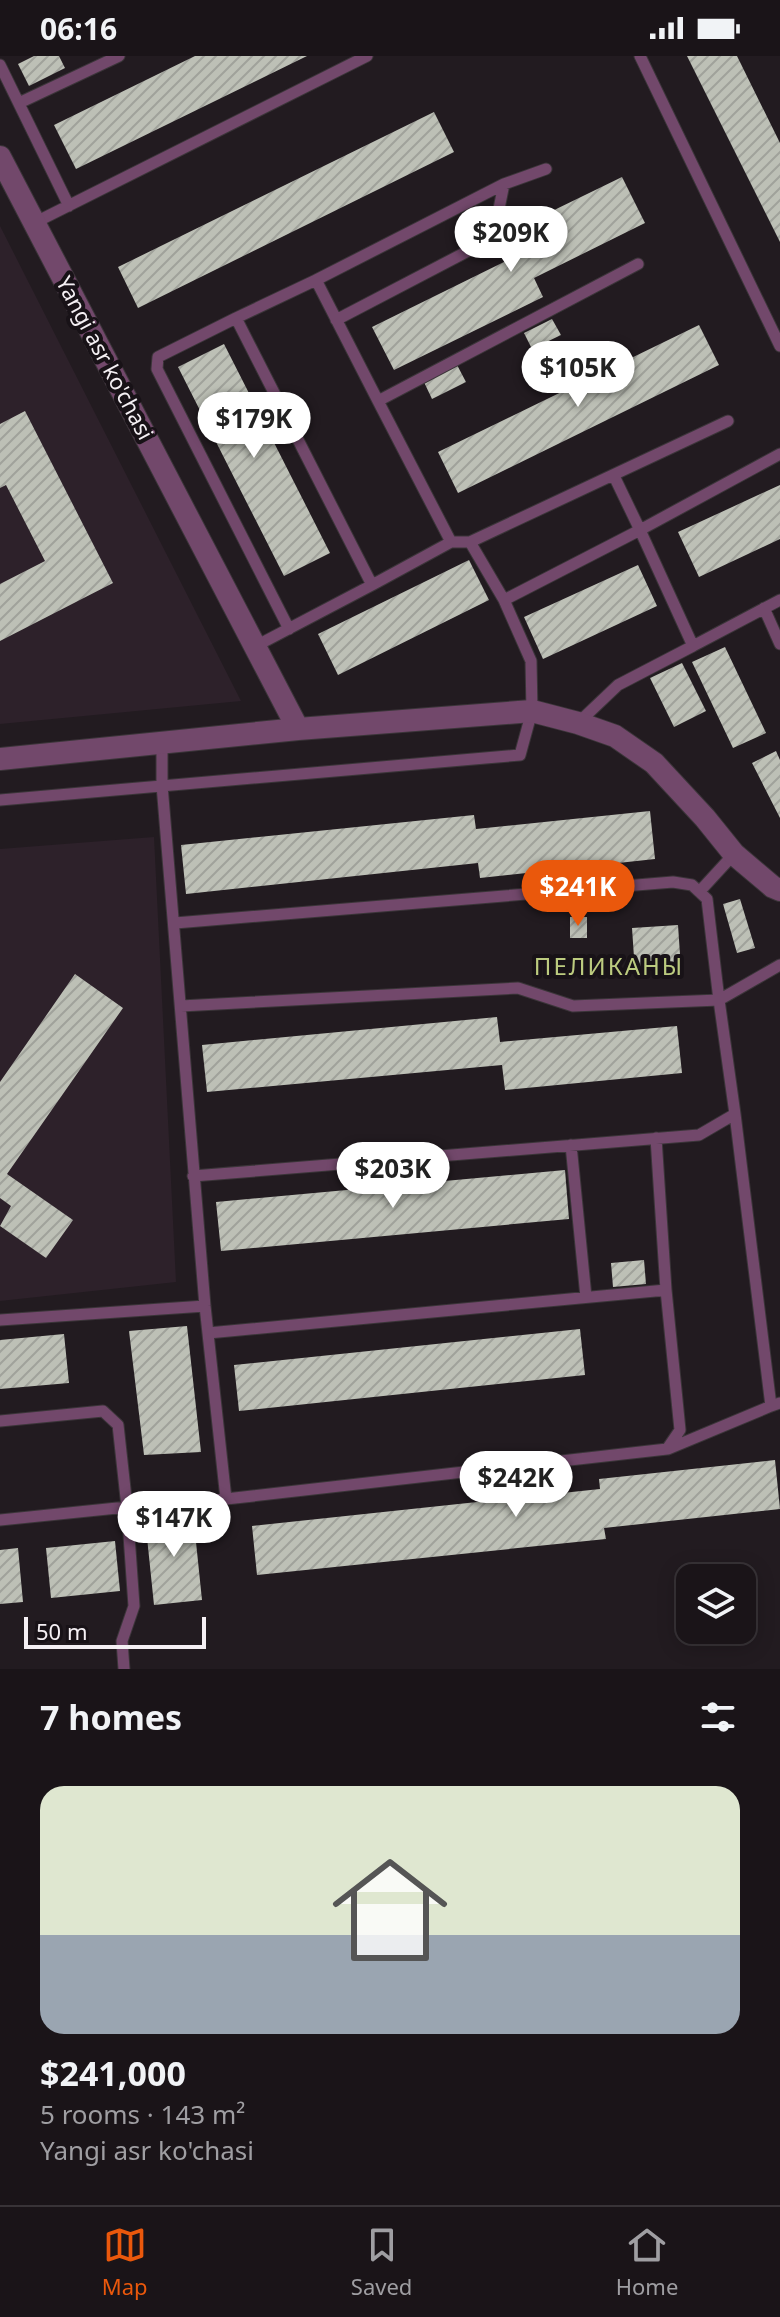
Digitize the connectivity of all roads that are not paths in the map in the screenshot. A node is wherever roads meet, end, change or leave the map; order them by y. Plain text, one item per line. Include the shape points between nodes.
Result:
1 (7, 56) edge
2 (119, 56) edge
3 (367, 56) edge
4 (640, 56) edge
5 (0, 62) edge
6 (19, 103) junction
7 (0, 157) edge
8 (546, 169) dead end
9 (504, 184) junction
10 (69, 206) junction
11 (34, 223) junction
12 (638, 264) dead end
13 (316, 280) junction
14 (236, 318) junction
15 (336, 320) junction
16 (780, 346) edge
17 (378, 401) junction
18 (728, 421) dead end
19 (780, 454) edge
20 (614, 476) junction
21 (640, 530) junction
22 (451, 542) junction
23 (470, 542) junction
24 (372, 585) junction
25 (504, 600) junction
26 (780, 600) edge
27 (764, 608) junction
28 (289, 629) junction
29 (780, 644) edge
30 (256, 646) junction
31 (693, 646) junction
32 (532, 711) junction
33 (578, 723) junction
34 (298, 729) junction
35 (162, 743) junction
36 (0, 759) edge
37 (162, 785) junction
38 (0, 800) edge
39 (734, 854) junction
40 (780, 890) edge
41 (700, 891) junction
42 (175, 923) junction
43 (780, 965) edge
44 (719, 1000) junction
45 (181, 1006) junction
46 (735, 1114) junction
47 (656, 1138) junction
48 (571, 1145) junction
49 (193, 1176) junction
50 (666, 1290) junction
51 (586, 1297) junction
52 (205, 1306) junction
53 (0, 1320) edge
54 (208, 1333) junction
55 (775, 1404) edge
56 (0, 1421) edge
57 (667, 1449) junction
58 (226, 1499) junction
59 (127, 1507) junction
60 (0, 1520) edge
61 (124, 1669) edge

1 - 5 lane
2 - 6 lane
3 - 10 lane
4 - 16 lane
5 - 6 lane
6 - 10 lane
7 - 11 street, Yangi asr ko'chasi
8 - 9 lane
9 - 13 lane
9 - 15 lane via 493,238
10 - 11 lane
11 - 30 street, Yangi asr ko'chasi
12 - 17 lane
13 - 14 lane
13 - 15 lane
14 - 24 lane
14 - 28 lane via 158,357 157,369
15 - 17 lane
17 - 22 lane
18 - 20 lane
19 - 21 lane
20 - 21 lane
20 - 23 lane
21 - 25 lane
21 - 31 lane
22 - 23 lane
22 - 24 lane
23 - 25 lane
24 - 28 lane
25 - 32 lane via 531,661
26 - 27 lane
27 - 29 lane
27 - 31 lane
28 - 30 lane
30 - 34 street, Yangi asr ko'chasi
31 - 33 lane via 618,685
32 - 33 street
32 - 34 street
32 - 37 lane via 520,755
33 - 39 street via 615,736 654,763
34 - 35 street
35 - 36 street
35 - 37 lane
37 - 38 lane
37 - 42 lane
39 - 40 street
39 - 41 lane
41 - 42 lane via 673,882
41 - 44 lane via 707,899
42 - 45 lane
43 - 44 lane
44 - 45 lane via 573,1006 518,988
44 - 46 lane
45 - 49 lane
46 - 47 lane via 699,1135
46 - 55 lane
47 - 48 lane
47 - 50 lane
48 - 49 lane
48 - 51 lane
49 - 52 lane
50 - 51 lane
50 - 57 lane via 680,1430
51 - 54 lane
52 - 53 lane
52 - 54 lane
54 - 58 lane
55 - 57 lane
56 - 59 lane via 103,1411 118,1425
57 - 58 lane
58 - 59 lane
59 - 60 lane
59 - 61 lane via 134,1606 122,1641

